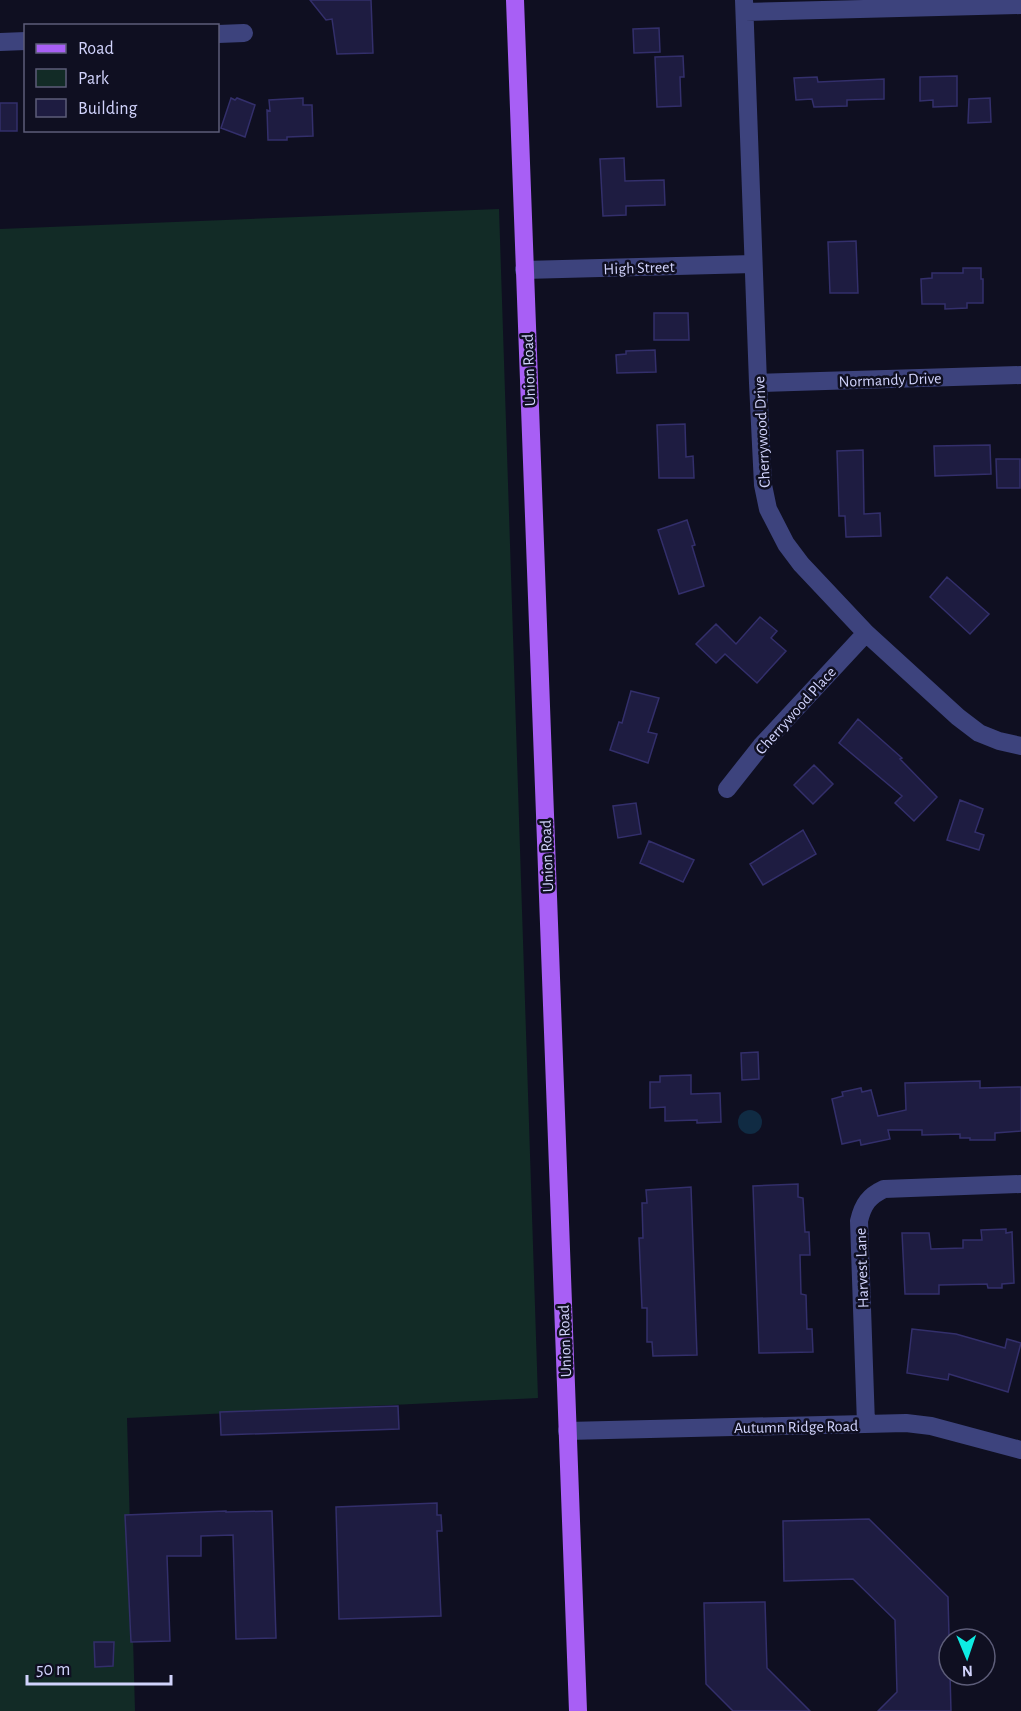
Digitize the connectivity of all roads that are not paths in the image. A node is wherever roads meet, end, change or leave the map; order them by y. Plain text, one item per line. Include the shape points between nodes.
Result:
1 (515, 0) edge
2 (1021, 5) edge
3 (744, 6) edge
4 (244, 33) dead end
5 (219, 34) edge
6 (24, 41) edge
7 (0, 42) edge
8 (753, 264) junction
9 (524, 270) junction
10 (1021, 375) edge
11 (758, 383) junction
12 (866, 633) junction
13 (1021, 746) edge
14 (727, 789) dead end
15 (1021, 1184) edge
16 (866, 1424) junction
17 (567, 1431) junction
18 (1021, 1450) edge
19 (578, 1711) edge

1 - 9 main road, Union Road
2 - 3 street
3 - 8 street, Cherrywood Drive
4 - 5 street
6 - 7 street
8 - 9 street, High Street
8 - 11 street, Cherrywood Drive
9 - 17 main road, Union Road
10 - 11 street, Normandy Drive
11 - 12 street, Cherrywood Drive via 763,485 768,509 801,564
12 - 13 street, Cherrywood Drive via 979,733
12 - 14 street, Cherrywood Place via 761,746
15 - 16 street, Harvest Lane via 891,1188 874,1194 866,1202 859,1221
16 - 17 street, Autumn Ridge Road
16 - 18 street, Autumn Ridge Road via 931,1426
17 - 19 main road, Union Road

